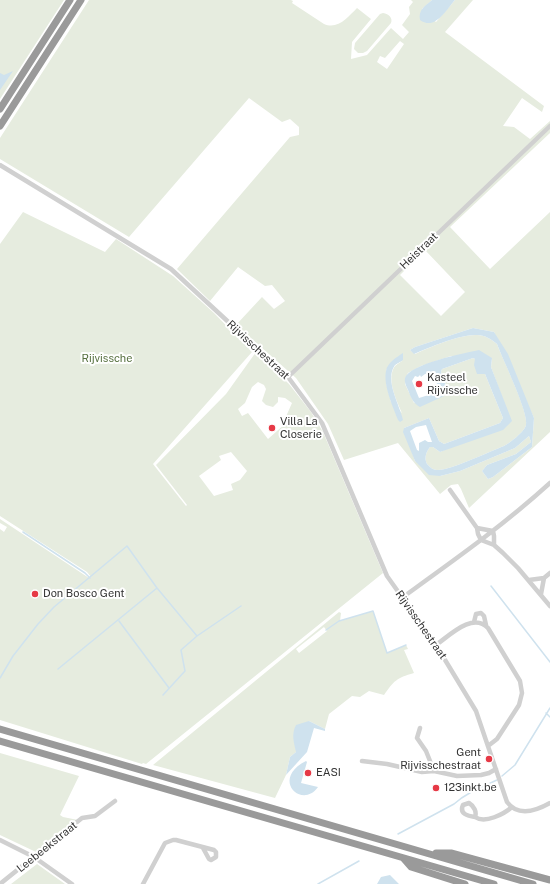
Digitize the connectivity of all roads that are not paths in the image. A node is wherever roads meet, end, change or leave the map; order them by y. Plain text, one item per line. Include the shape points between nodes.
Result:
1 (70, 0) edge
2 (81, 0) edge
3 (0, 109) edge
4 (0, 126) edge
5 (550, 126) edge
6 (0, 165) edge
7 (288, 377) junction
8 (550, 483) edge
9 (450, 490) dead end
10 (477, 528) junction
11 (493, 531) junction
12 (481, 540) junction
13 (494, 545) junction
14 (550, 573) edge
15 (544, 578) junction
16 (528, 580) junction
17 (541, 594) junction
18 (403, 597) junction
19 (550, 606) edge
20 (474, 622) junction
21 (486, 625) junction
22 (436, 644) junction
23 (420, 728) dead end
24 (0, 729) edge
25 (0, 741) edge
26 (488, 746) junction
27 (362, 761) dead end
28 (496, 769) junction
29 (434, 771) junction
30 (115, 800) dead end
31 (550, 803) edge
32 (512, 807) junction
33 (475, 817) dead end
34 (0, 840) edge
35 (203, 848) dead end
36 (424, 852) junction
37 (34, 857) junction
38 (402, 857) junction
39 (550, 880) edge
40 (0, 884) edge
41 (72, 884) edge
42 (143, 884) edge
43 (465, 884) edge
44 (494, 884) edge
45 (533, 884) edge

1 - 3 highway
2 - 4 highway
5 - 7 street, Heistraat
6 - 7 street, Rijvisschestraat via 171,269
7 - 18 street, Rijvisschestraat via 322,423 387,576
8 - 11 street
9 - 10 street
10 - 11 street
10 - 12 street
11 - 12 street
11 - 13 street
12 - 13 street
12 - 18 street
13 - 16 street
14 - 15 street
15 - 16 street
15 - 17 street
16 - 17 street
17 - 19 street
18 - 22 street, Rijvisschestraat
20 - 21 street
20 - 21 street via 476,614 481,612
20 - 22 street
21 - 26 street via 520,682 522,693 519,705 497,739
22 - 26 street, Rijvisschestraat via 476,711
23 - 29 street via 417,736
24 - 36 highway
25 - 38 highway
26 - 28 street, Rijvisschestraat
27 - 29 street via 422,772
28 - 29 street via 489,774 473,777
28 - 32 street, Rijvisschestraat via 507,802
30 - 37 street, Leebeekstraat via 95,816 82,818
31 - 32 street via 529,812
32 - 33 street via 484,820
34 - 37 street
35 - 42 street via 176,840 165,843
36 - 39 highway via 451,853
36 - 45 highway
37 - 40 street, Leebeekstraat
37 - 41 street
38 - 43 highway via 411,866
38 - 44 highway

